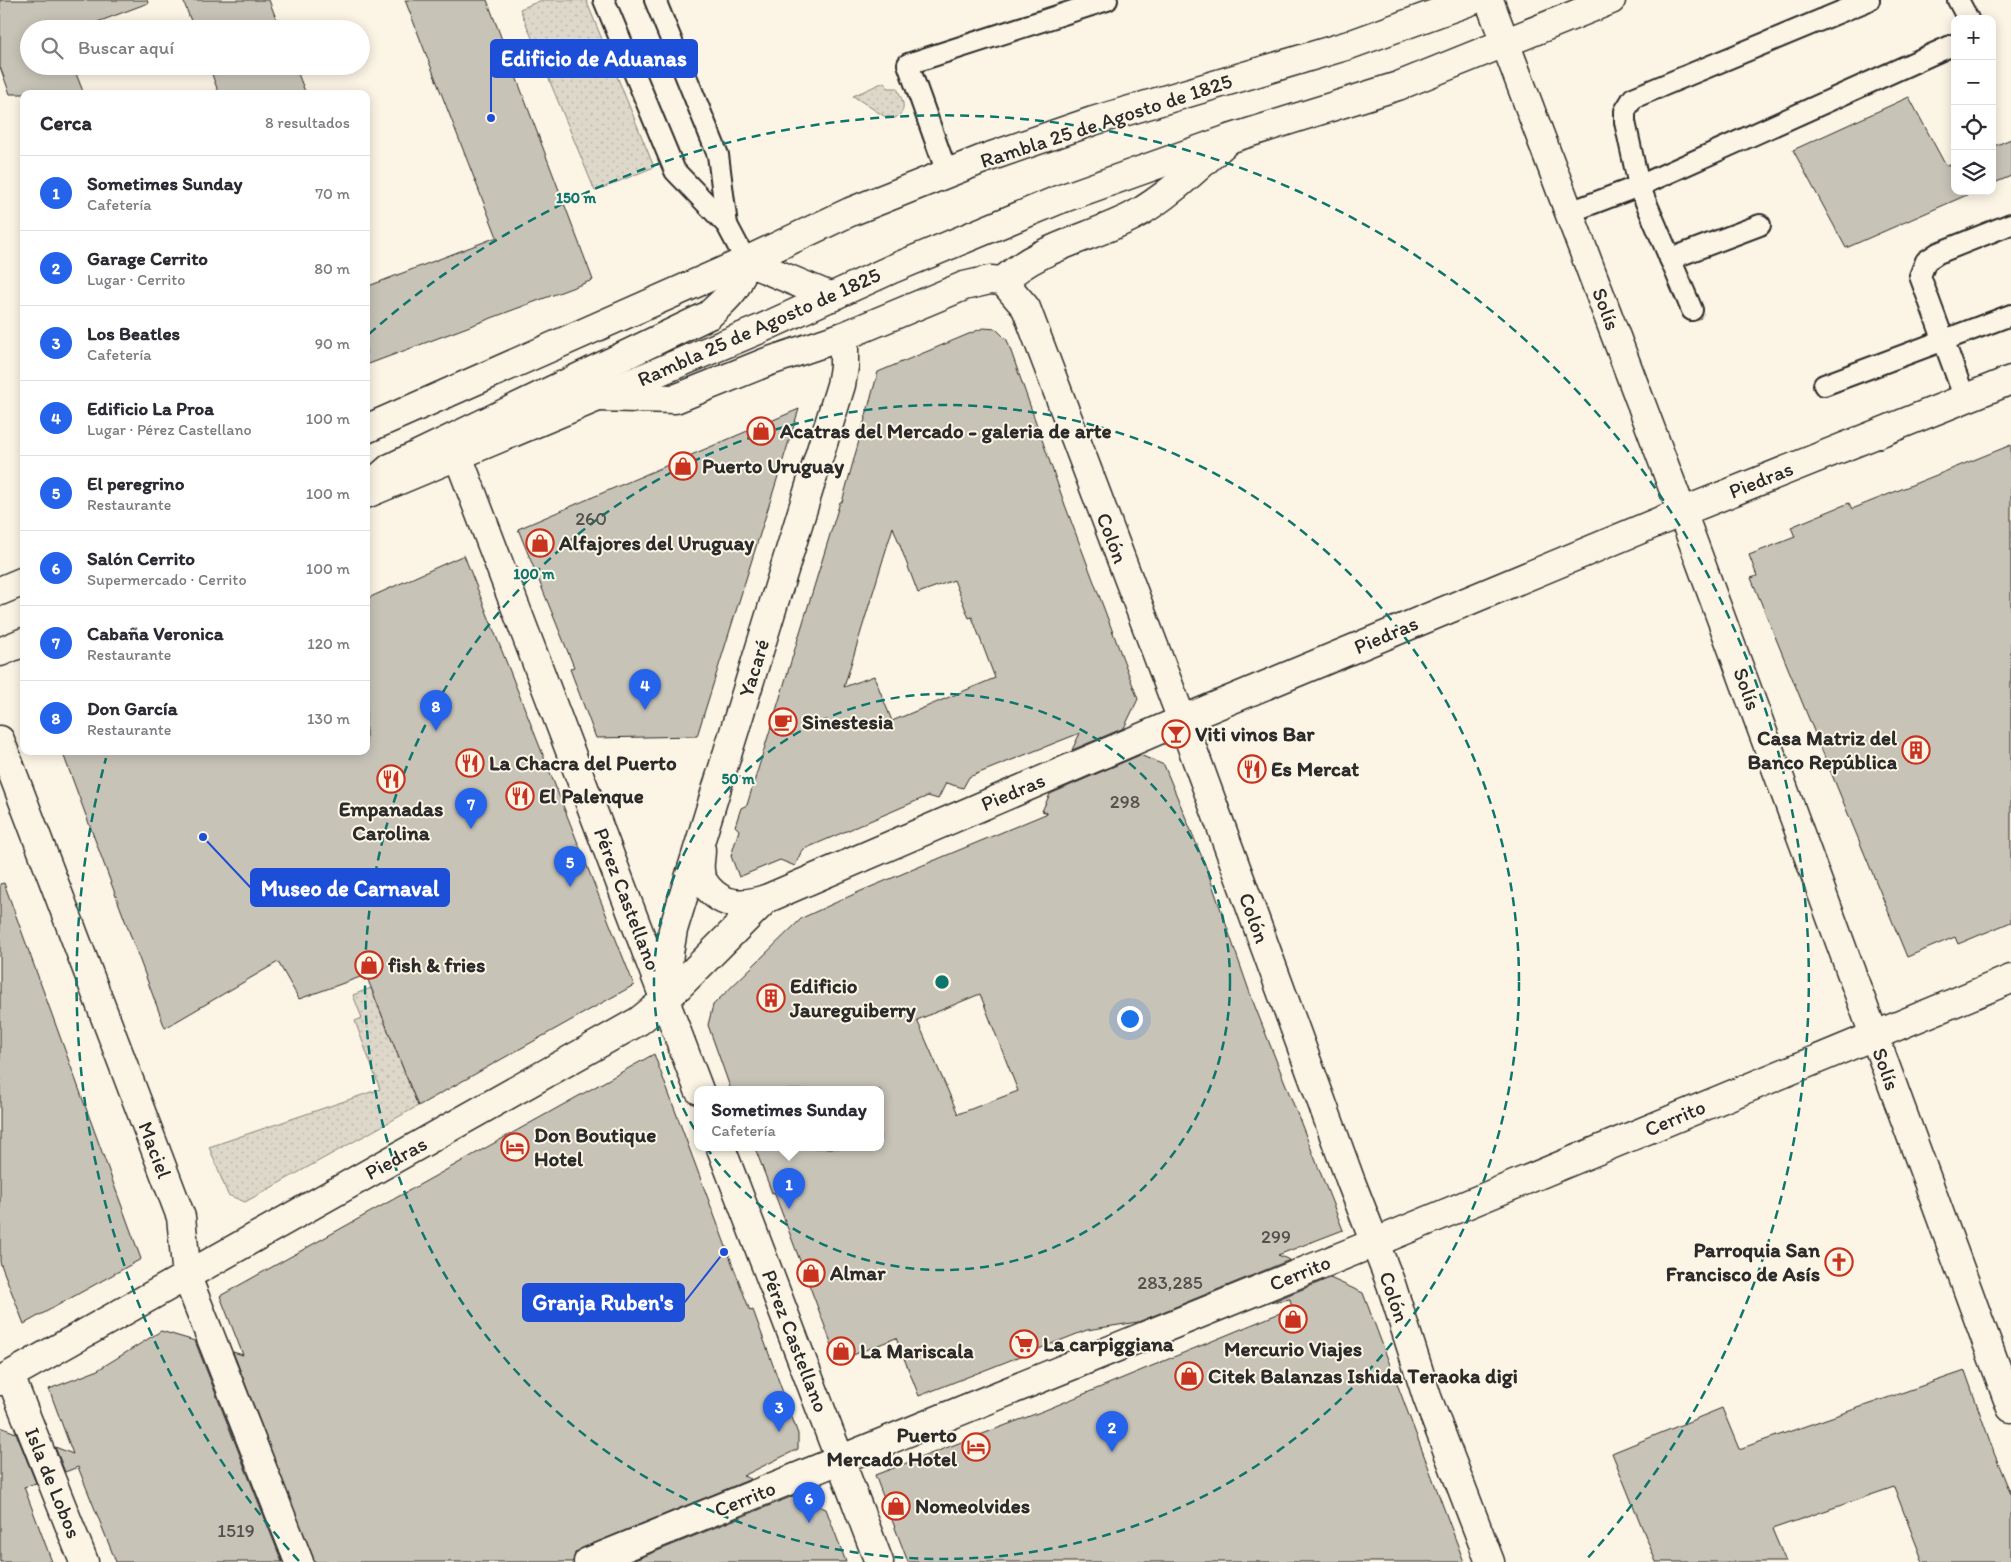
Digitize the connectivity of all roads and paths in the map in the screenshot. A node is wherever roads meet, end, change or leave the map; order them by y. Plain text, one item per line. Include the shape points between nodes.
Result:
1 (604, 0) edge
2 (655, 0) edge
3 (1108, 0) edge
4 (1473, 0) edge
5 (1489, 0) edge
6 (1611, 0) edge
7 (1869, 0) edge
8 (1958, 0) edge
9 (1966, 15) edge
10 (1505, 42) junction
11 (1951, 46) edge
12 (1230, 139) junction
13 (947, 173) junction
14 (1639, 186) junction
15 (1570, 212) junction
16 (2011, 224) edge
17 (726, 225) junction
18 (1760, 225) dead end
19 (1670, 259) junction
20 (746, 261) junction
21 (1003, 281) junction
22 (832, 297) junction
23 (1692, 310) dead end
24 (2011, 315) edge
25 (844, 336) junction
26 (1943, 340) junction
27 (2011, 380) edge
28 (1824, 385) dead end
29 (597, 397) junction
30 (1965, 398) junction
31 (370, 427) edge
32 (458, 456) junction
33 (370, 486) edge
34 (370, 492) edge
35 (1682, 512) junction
36 (20, 582) edge
37 (0, 591) edge
38 (20, 644) edge
39 (0, 652) edge
40 (1182, 720) junction
41 (0, 740) edge
42 (702, 838) junction
43 (766, 899) junction
44 (2011, 979) edge
45 (665, 1000) junction
46 (1874, 1035) junction
47 (697, 1086) edge
48 (722, 1151) edge
49 (1374, 1243) junction
50 (187, 1276) junction
51 (5, 1378) edge
52 (2011, 1408) edge
53 (840, 1460) junction
54 (84, 1562) edge
55 (299, 1562) edge
56 (588, 1562) edge
57 (879, 1562) edge
58 (1490, 1562) edge

1 - 17 lane via 675,171
2 - 17 lane via 718,155
3 - 13 lane via 908,64
4 - 13 street, Rambla 25 de Agosto de 1825 via 1349,45 1094,122
5 - 10 street, Solís
6 - 10 street, Rambla 25 de Agosto de 1825
7 - 14 lane via 1633,98 1625,111 1625,122
8 - 9 lane
10 - 12 street, Rambla 25 de Agosto de 1825 via 1398,86
10 - 15 street, Solís
11 - 14 lane
12 - 21 street, Rambla 25 de Agosto de 1825 via 1154,204 1034,259
12 - 22 street, Rambla 25 de Agosto de 1825 via 1058,200
13 - 20 street, Rambla 25 de Agosto de 1825 via 850,212
14 - 15 lane
14 - 19 lane
15 - 35 street, Solís
16 - 26 lane via 1938,253 1926,261 1920,276
17 - 20 lane
18 - 19 lane
19 - 23 lane
20 - 22 street
20 - 31 street, Rambla 25 de Agosto de 1825
20 - 33 street, Rambla 25 de Agosto de 1825 via 740,283 709,315 390,468
21 - 25 street, Rambla 25 de Agosto de 1825 via 990,280 964,286
21 - 40 street, Colón via 1026,308
22 - 29 street, Rambla 25 de Agosto de 1825
24 - 26 lane
25 - 29 street, Rambla 25 de Agosto de 1825 via 675,398
25 - 42 street, Yacaré via 841,385
26 - 28 lane
26 - 30 lane
27 - 30 street, Piedras
29 - 32 street, Rambla 25 de Agosto de 1825
30 - 35 street, Piedras
32 - 34 street, Rambla 25 de Agosto de 1825
32 - 45 street, Pérez Castellano
35 - 40 street, Piedras
35 - 46 street, Solís
36 - 37 street
38 - 39 street
40 - 43 street, Piedras
40 - 49 street, Colón
41 - 50 street, Maciel via 181,1217
42 - 43 street, Piedras via 700,872 704,883 716,897 740,904
42 - 45 street, Yacaré via 673,930
43 - 45 street, Piedras
44 - 46 street, Cerrito
45 - 47 street, Pérez Castellano
45 - 50 street, Piedras via 639,1021
46 - 49 street, Cerrito
46 - 52 street, Solís
48 - 53 street, Pérez Castellano
49 - 53 street, Cerrito
49 - 58 street, Colón via 1391,1284 1427,1398
50 - 51 street, Piedras
50 - 55 street, Maciel
51 - 54 street, Isla de Lobos
53 - 56 street, Cerrito
53 - 57 street, Pérez Castellano

